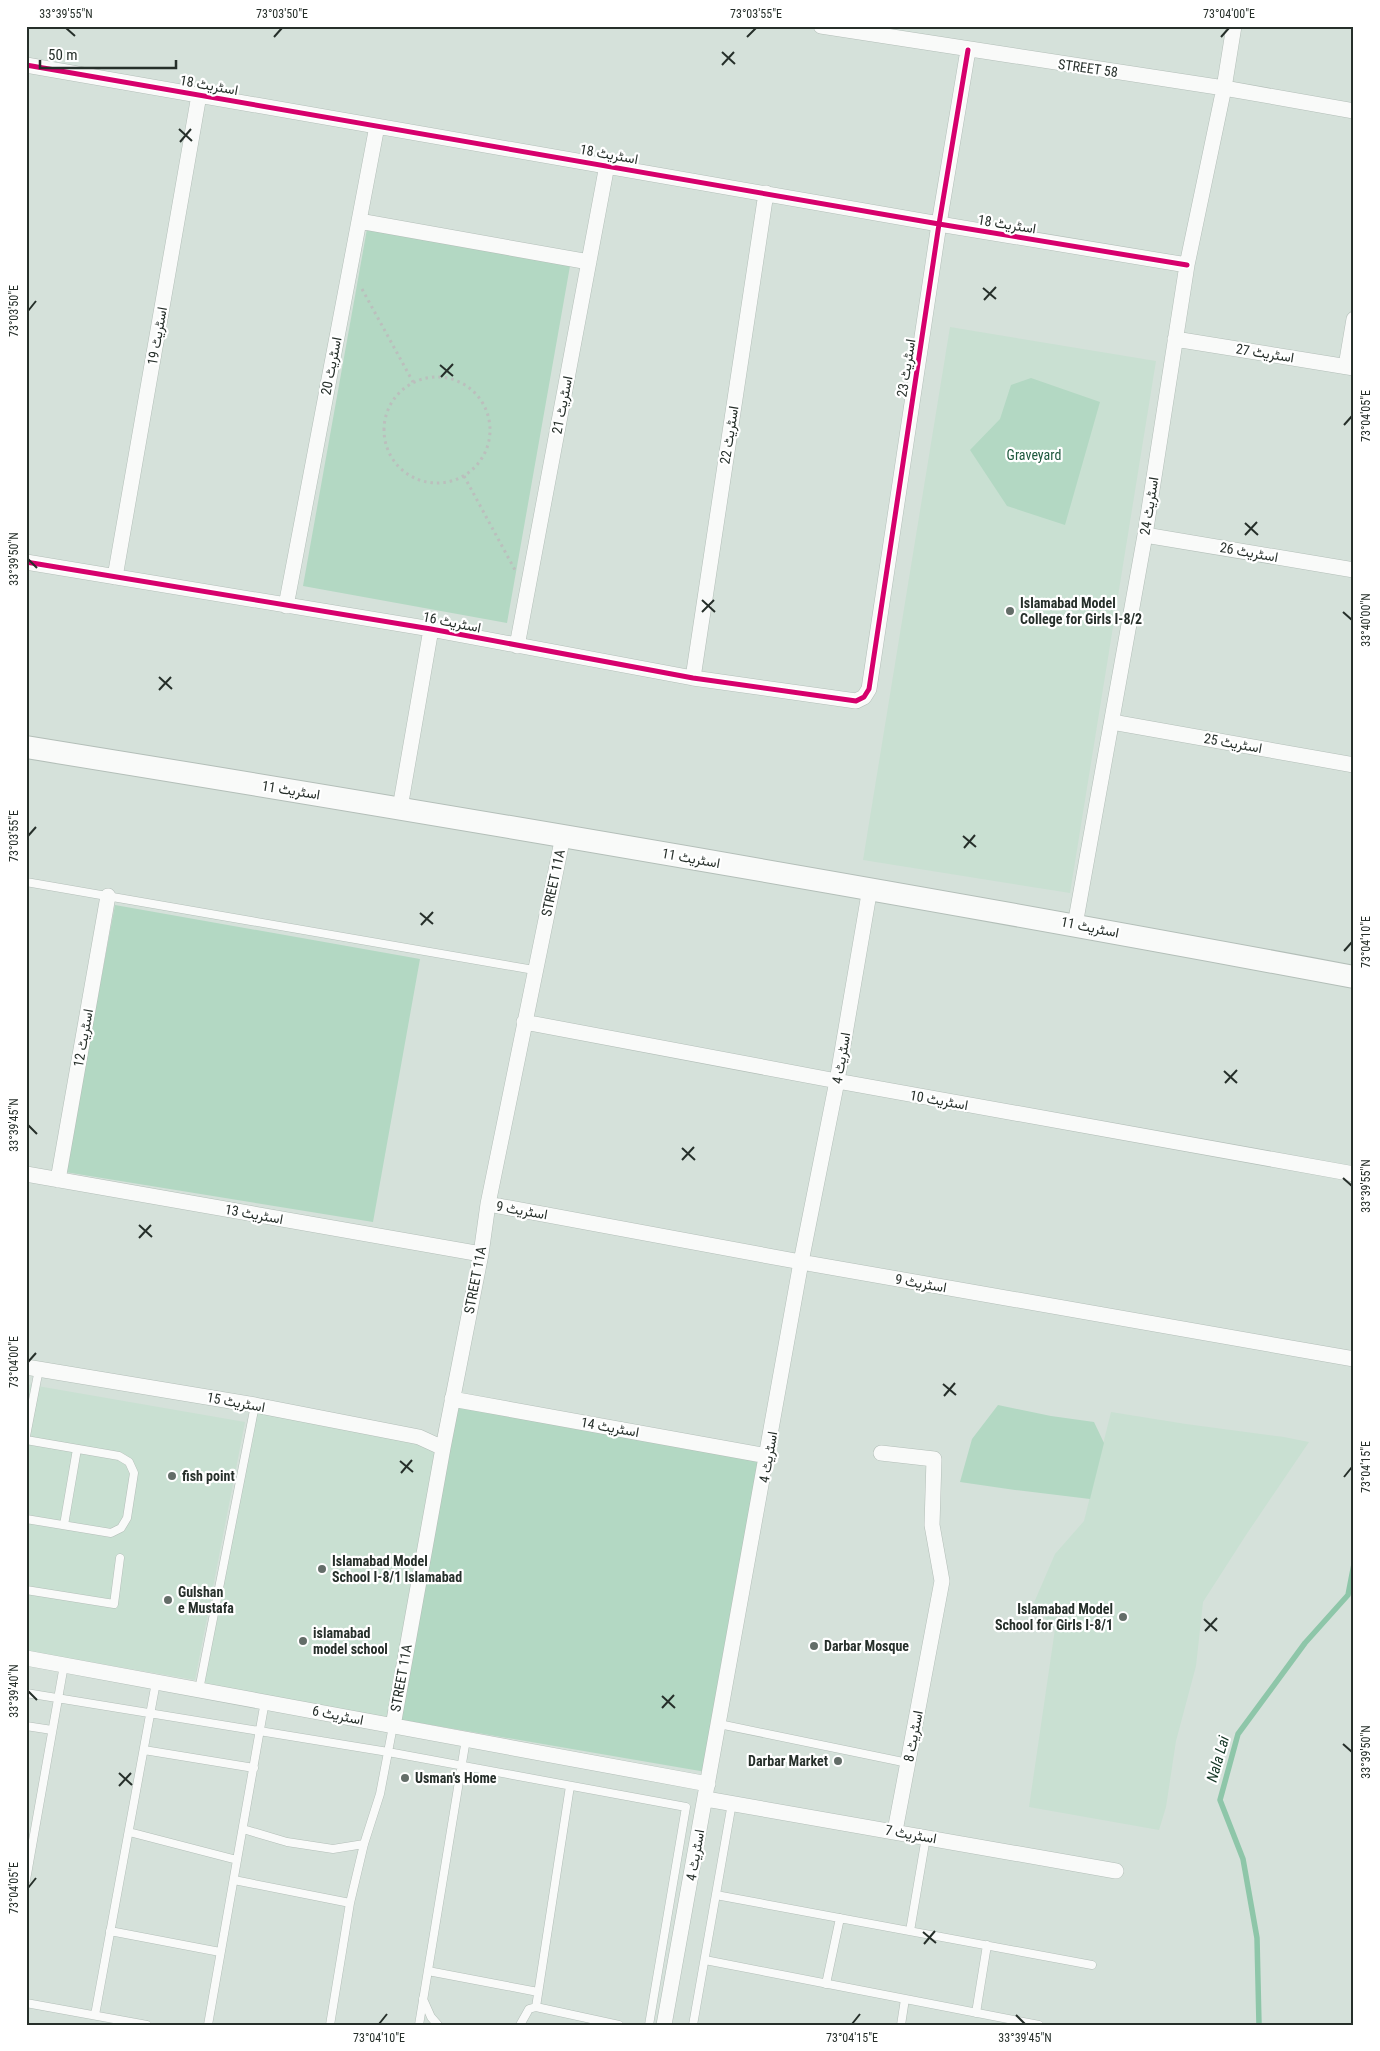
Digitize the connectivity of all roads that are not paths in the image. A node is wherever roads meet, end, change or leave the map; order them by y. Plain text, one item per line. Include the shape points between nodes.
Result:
1 (821, 26) edge
2 (1234, 26) edge
3 (968, 50) junction
4 (26, 65) edge
5 (1224, 88) junction
6 (199, 95) junction
7 (1354, 112) edge
8 (376, 126) junction
9 (607, 165) junction
10 (766, 193) junction
11 (359, 221) junction
12 (939, 224) junction
13 (589, 262) junction
14 (1187, 265) junction
15 (1354, 319) edge
16 (1175, 339) junction
17 (1350, 367) edge
18 (1145, 535) junction
19 (26, 562) edge
20 (1354, 570) edge
21 (115, 577) junction
22 (286, 606) junction
23 (431, 629) junction
24 (517, 646) junction
25 (693, 678) junction
26 (869, 689) joint
27 (1112, 722) junction
28 (26, 747) edge
29 (1354, 765) edge
30 (400, 808) junction
31 (563, 836) junction
32 (26, 882) edge
33 (870, 888) junction
34 (108, 896) junction
35 (1075, 924) junction
36 (534, 970) junction
37 (1354, 977) edge
38 (524, 1022) junction
39 (837, 1082) junction
40 (26, 1174) edge
41 (1354, 1174) edge
42 (58, 1180) junction
43 (488, 1204) junction
44 (481, 1254) junction
45 (801, 1262) junction
46 (1354, 1359) edge
47 (33, 1368) edge
48 (452, 1399) junction
49 (255, 1405) junction
50 (26, 1436) edge
51 (26, 1440) edge
52 (443, 1448) junction
53 (77, 1449) junction
54 (881, 1453) dead end
55 (768, 1456) junction
56 (26, 1518) edge
57 (64, 1525) junction
58 (120, 1558) dead end
59 (26, 1590) edge
60 (26, 1658) edge
61 (64, 1665) junction
62 (156, 1682) junction
63 (199, 1690) junction
64 (26, 1693) edge
65 (58, 1698) junction
66 (265, 1701) junction
67 (150, 1714) junction
68 (719, 1724) junction
69 (26, 1726) edge
70 (392, 1726) junction
71 (52, 1730) junction
72 (260, 1732) junction
73 (466, 1740) junction
74 (144, 1750) junction
75 (388, 1752) junction
76 (908, 1763) junction
77 (462, 1766) junction
78 (254, 1768) junction
79 (570, 1786) junction
80 (707, 1791) junction
81 (732, 1803) junction
82 (243, 1829) junction
83 (895, 1831) junction
84 (128, 1832) junction
85 (926, 1837) junction
86 (364, 1844) junction
87 (237, 1860) junction
88 (1116, 1871) dead end
89 (26, 1880) edge
90 (234, 1880) junction
91 (716, 1895) junction
92 (350, 1903) junction
93 (840, 1918) junction
94 (110, 1931) junction
95 (910, 1931) junction
96 (987, 1945) junction
97 (220, 1952) junction
98 (705, 1960) junction
99 (1092, 1965) dead end
100 (428, 1971) junction
101 (826, 1984) junction
102 (538, 1992) junction
103 (423, 1999) junction
104 (905, 1999) junction
105 (26, 2003) edge
106 (536, 2006) junction
107 (976, 2013) junction
108 (95, 2014) junction
109 (147, 2025) edge
110 (208, 2025) edge
111 (330, 2025) edge
112 (419, 2025) edge
113 (438, 2025) edge
114 (520, 2025) edge
115 (618, 2025) edge
116 (649, 2025) edge
117 (664, 2025) edge
118 (694, 2025) edge
119 (901, 2025) edge
120 (1039, 2025) edge

1 - 3 street, STREET 58
2 - 5 street, اسٹریٹ 24
3 - 5 street, STREET 58
3 - 12 street, اسٹریٹ 23
4 - 6 street, اسٹریٹ 18
5 - 7 street, STREET 58
5 - 14 street, اسٹریٹ 24
6 - 8 street, اسٹریٹ 18
6 - 21 street, اسٹریٹ 19
8 - 9 street, اسٹریٹ 18
8 - 11 street, اسٹریٹ 20
9 - 10 street, اسٹریٹ 18
9 - 13 street, اسٹریٹ 21
10 - 12 street, اسٹریٹ 18
10 - 25 street, اسٹریٹ 22
11 - 13 street
11 - 22 street, اسٹریٹ 20
12 - 14 street, اسٹریٹ 18
12 - 26 street, اسٹریٹ 23
13 - 24 street, اسٹریٹ 21
14 - 16 street, اسٹریٹ 24
15 - 17 street
16 - 17 street, اسٹریٹ 27
16 - 18 street, اسٹریٹ 24
18 - 20 street, اسٹریٹ 26
18 - 27 street, اسٹریٹ 24
19 - 21 street, اسٹریٹ 16
21 - 22 street, اسٹریٹ 16
22 - 23 street, اسٹریٹ 16
23 - 24 street, اسٹریٹ 16
23 - 30 street
24 - 25 street, اسٹریٹ 16
25 - 26 street, اسٹریٹ 16 via 856,701 864,698
27 - 29 street, اسٹریٹ 25
27 - 35 street, اسٹریٹ 24
28 - 30 street, اسٹریٹ 11
30 - 31 street, اسٹریٹ 11
31 - 33 street, اسٹریٹ 11
31 - 36 street, STREET 11A
32 - 34 lane
33 - 35 street, اسٹریٹ 11
33 - 39 street, اسٹریٹ 4
34 - 36 lane
34 - 42 street, اسٹریٹ 12
35 - 37 street, اسٹریٹ 11
36 - 38 street, STREET 11A
38 - 39 street, اسٹریٹ 10
38 - 43 street, STREET 11A
39 - 41 street, اسٹریٹ 10
39 - 45 street, اسٹریٹ 4
40 - 42 street, اسٹریٹ 13
42 - 44 street, اسٹریٹ 13
43 - 44 street, STREET 11A
43 - 45 street, اسٹریٹ 9
44 - 48 street, STREET 11A
45 - 46 street, اسٹریٹ 9
45 - 55 street, اسٹریٹ 4
47 - 49 street, اسٹریٹ 15
47 - 50 lane
48 - 52 street, STREET 11A
48 - 55 street, اسٹریٹ 14
49 - 52 street, اسٹریٹ 15 via 419,1437
49 - 63 lane
51 - 53 lane
52 - 70 street, STREET 11A
53 - 57 lane
53 - 57 lane via 119,1456 129,1462 134,1473 127,1518 121,1528 111,1532
54 - 76 street, اسٹریٹ 8 via 934,1459 932,1525 942,1581
55 - 68 street, اسٹریٹ 4
56 - 57 lane
58 - 59 lane via 114,1604
60 - 61 street, اسٹریٹ 6
61 - 62 street, اسٹریٹ 6
61 - 65 lane
62 - 63 street, اسٹریٹ 6
62 - 67 lane
63 - 66 street, اسٹریٹ 6
64 - 65 lane
65 - 67 lane
65 - 71 lane
66 - 70 street, اسٹریٹ 6
66 - 72 lane
67 - 72 lane
67 - 74 lane
68 - 76 lane
68 - 80 street, اسٹریٹ 4
69 - 71 lane
70 - 73 street, اسٹریٹ 6
70 - 75 lane
71 - 89 lane
72 - 75 lane
72 - 78 lane
73 - 77 lane
73 - 80 street, اسٹریٹ 6
74 - 78 lane
74 - 84 lane
75 - 77 lane
75 - 86 lane via 380,1794
76 - 83 street, اسٹریٹ 8
77 - 79 lane
77 - 100 lane
78 - 82 lane
79 - 102 lane
79 - 116 lane via 686,1807
80 - 81 street, اسٹریٹ 7
80 - 117 street, اسٹریٹ 4
81 - 83 street, اسٹریٹ 7
81 - 91 lane
82 - 86 lane via 287,1842 333,1849
82 - 87 lane
83 - 85 street, اسٹریٹ 7
84 - 87 lane
84 - 94 lane
85 - 88 street, اسٹریٹ 7
85 - 95 lane
86 - 92 lane
87 - 90 lane
90 - 92 lane
90 - 97 lane
91 - 93 lane
91 - 98 lane
92 - 111 lane
93 - 95 lane
93 - 101 lane
94 - 97 lane
94 - 108 lane
95 - 96 lane
96 - 99 lane
96 - 107 lane
97 - 110 lane
98 - 101 lane
98 - 118 lane
100 - 102 lane
100 - 103 lane
101 - 104 lane
102 - 106 lane
103 - 112 lane
103 - 113 lane
104 - 107 lane
104 - 119 lane
105 - 108 lane
106 - 114 lane via 528,2009
106 - 115 lane
107 - 120 lane
108 - 109 lane

